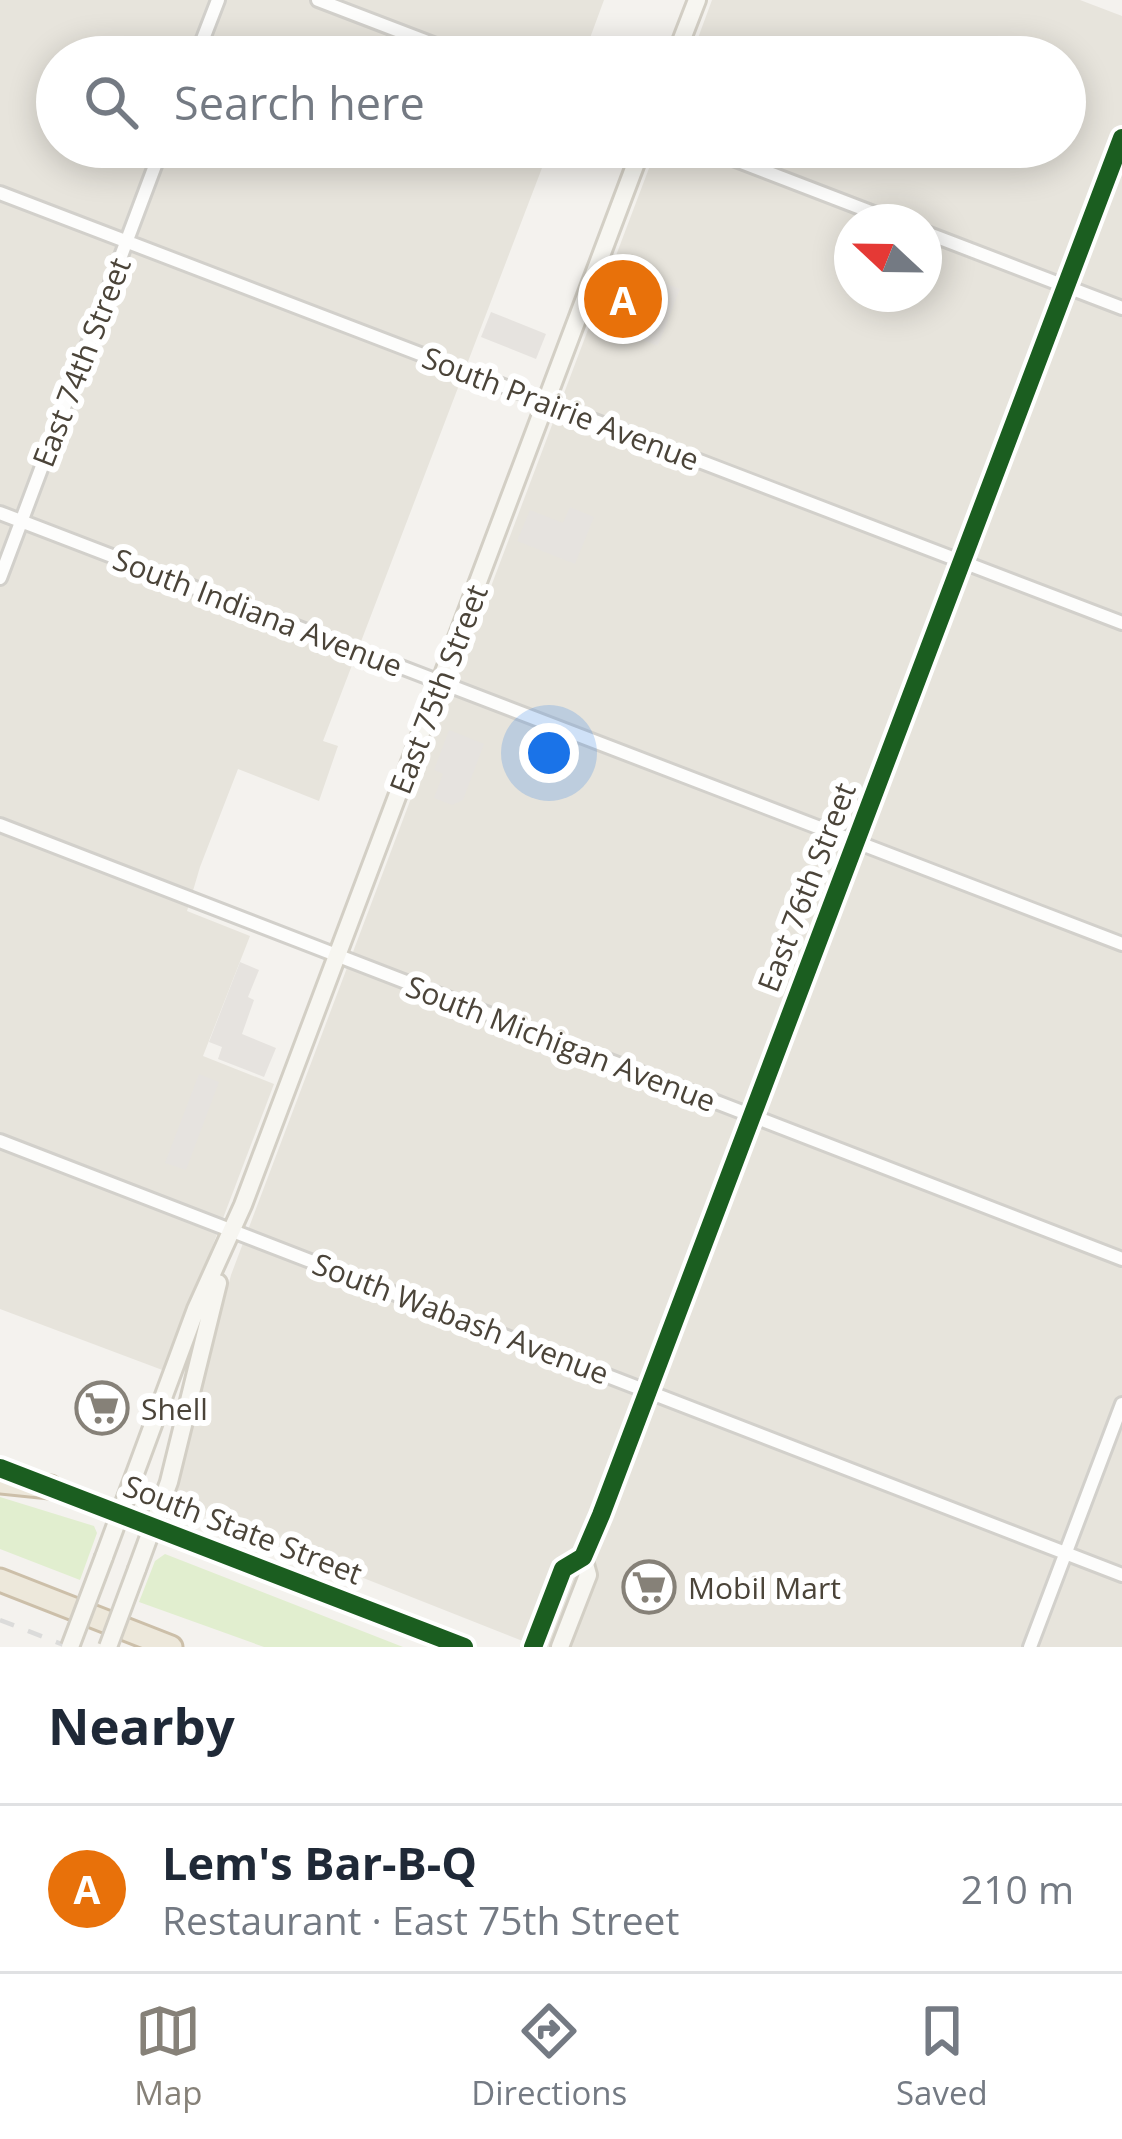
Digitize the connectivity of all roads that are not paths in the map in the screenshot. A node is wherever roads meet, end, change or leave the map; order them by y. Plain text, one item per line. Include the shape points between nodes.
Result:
1 (218, 0) edge
2 (319, 0) edge
3 (697, 0) edge
4 (204, 36) edge
5 (412, 36) edge
6 (683, 36) edge
7 (1122, 138) edge
8 (154, 168) edge
9 (634, 168) edge
10 (756, 168) edge
11 (0, 193) edge
12 (850, 204) edge
13 (942, 239) edge
14 (126, 242) junction
15 (1065, 287) junction
16 (1122, 308) edge
17 (546, 402) junction
18 (0, 513) edge
19 (21, 521) junction
20 (961, 562) junction
21 (0, 578) edge
22 (1122, 623) edge
23 (440, 682) junction
24 (0, 825) edge
25 (855, 842) junction
26 (1122, 944) edge
27 (337, 957) junction
28 (752, 1117) junction
29 (0, 1141) edge
30 (234, 1230) junction
31 (1122, 1259) edge
32 (648, 1391) junction
33 (1122, 1404) edge
34 (0, 1468) edge
35 (0, 1482) edge
36 (50, 1487) junction
37 (120, 1513) junction
38 (154, 1526) junction
39 (1066, 1553) junction
40 (584, 1557) junction
41 (1122, 1575) edge
42 (0, 1580) edge
43 (70, 1647) edge
44 (108, 1647) edge
45 (171, 1647) edge
46 (464, 1647) edge
47 (532, 1647) edge
48 (560, 1647) edge
49 (1030, 1647) edge

1 - 4 street
2 - 5 street
3 - 6 street
7 - 15 street, East 76th Street
8 - 14 street, East 74th Street
9 - 17 street, East 75th Street
10 - 12 street
11 - 14 street, South Prairie Avenue
13 - 15 street
14 - 17 street, South Prairie Avenue
14 - 19 street, East 74th Street
15 - 16 street
15 - 20 street, East 76th Street
17 - 20 street, South Prairie Avenue
17 - 23 street, East 75th Street
18 - 19 street, South Indiana Avenue
19 - 21 street, East 74th Street
19 - 23 street, South Indiana Avenue
20 - 22 street, South Prairie Avenue
20 - 25 street, East 76th Street
23 - 25 street, South Indiana Avenue
23 - 27 street, East 75th Street
24 - 27 street, South Michigan Avenue
25 - 26 street, South Indiana Avenue
25 - 28 street, East 76th Street
27 - 28 street, South Michigan Avenue
27 - 30 street, East 75th Street
28 - 31 street, South Michigan Avenue
28 - 32 street, East 76th Street
29 - 30 street, South Wabash Avenue
30 - 32 street, South Wabash Avenue
30 - 37 street, East 75th Street
30 - 38 street, East 75th Street
32 - 39 street, South Wabash Avenue
32 - 40 street, East 76th Street
33 - 39 street
34 - 36 street, South State Street
35 - 36 highway
36 - 37 street, South State Street
37 - 38 street, South State Street
37 - 43 street, East 75th Street, bridge
38 - 44 street, East 75th Street, bridge
38 - 46 street, South State Street
39 - 41 street, South Wabash Avenue
39 - 49 street
40 - 47 street, East 76th Street via 563,1569
40 - 48 street, East 76th Street via 589,1575
42 - 45 highway

